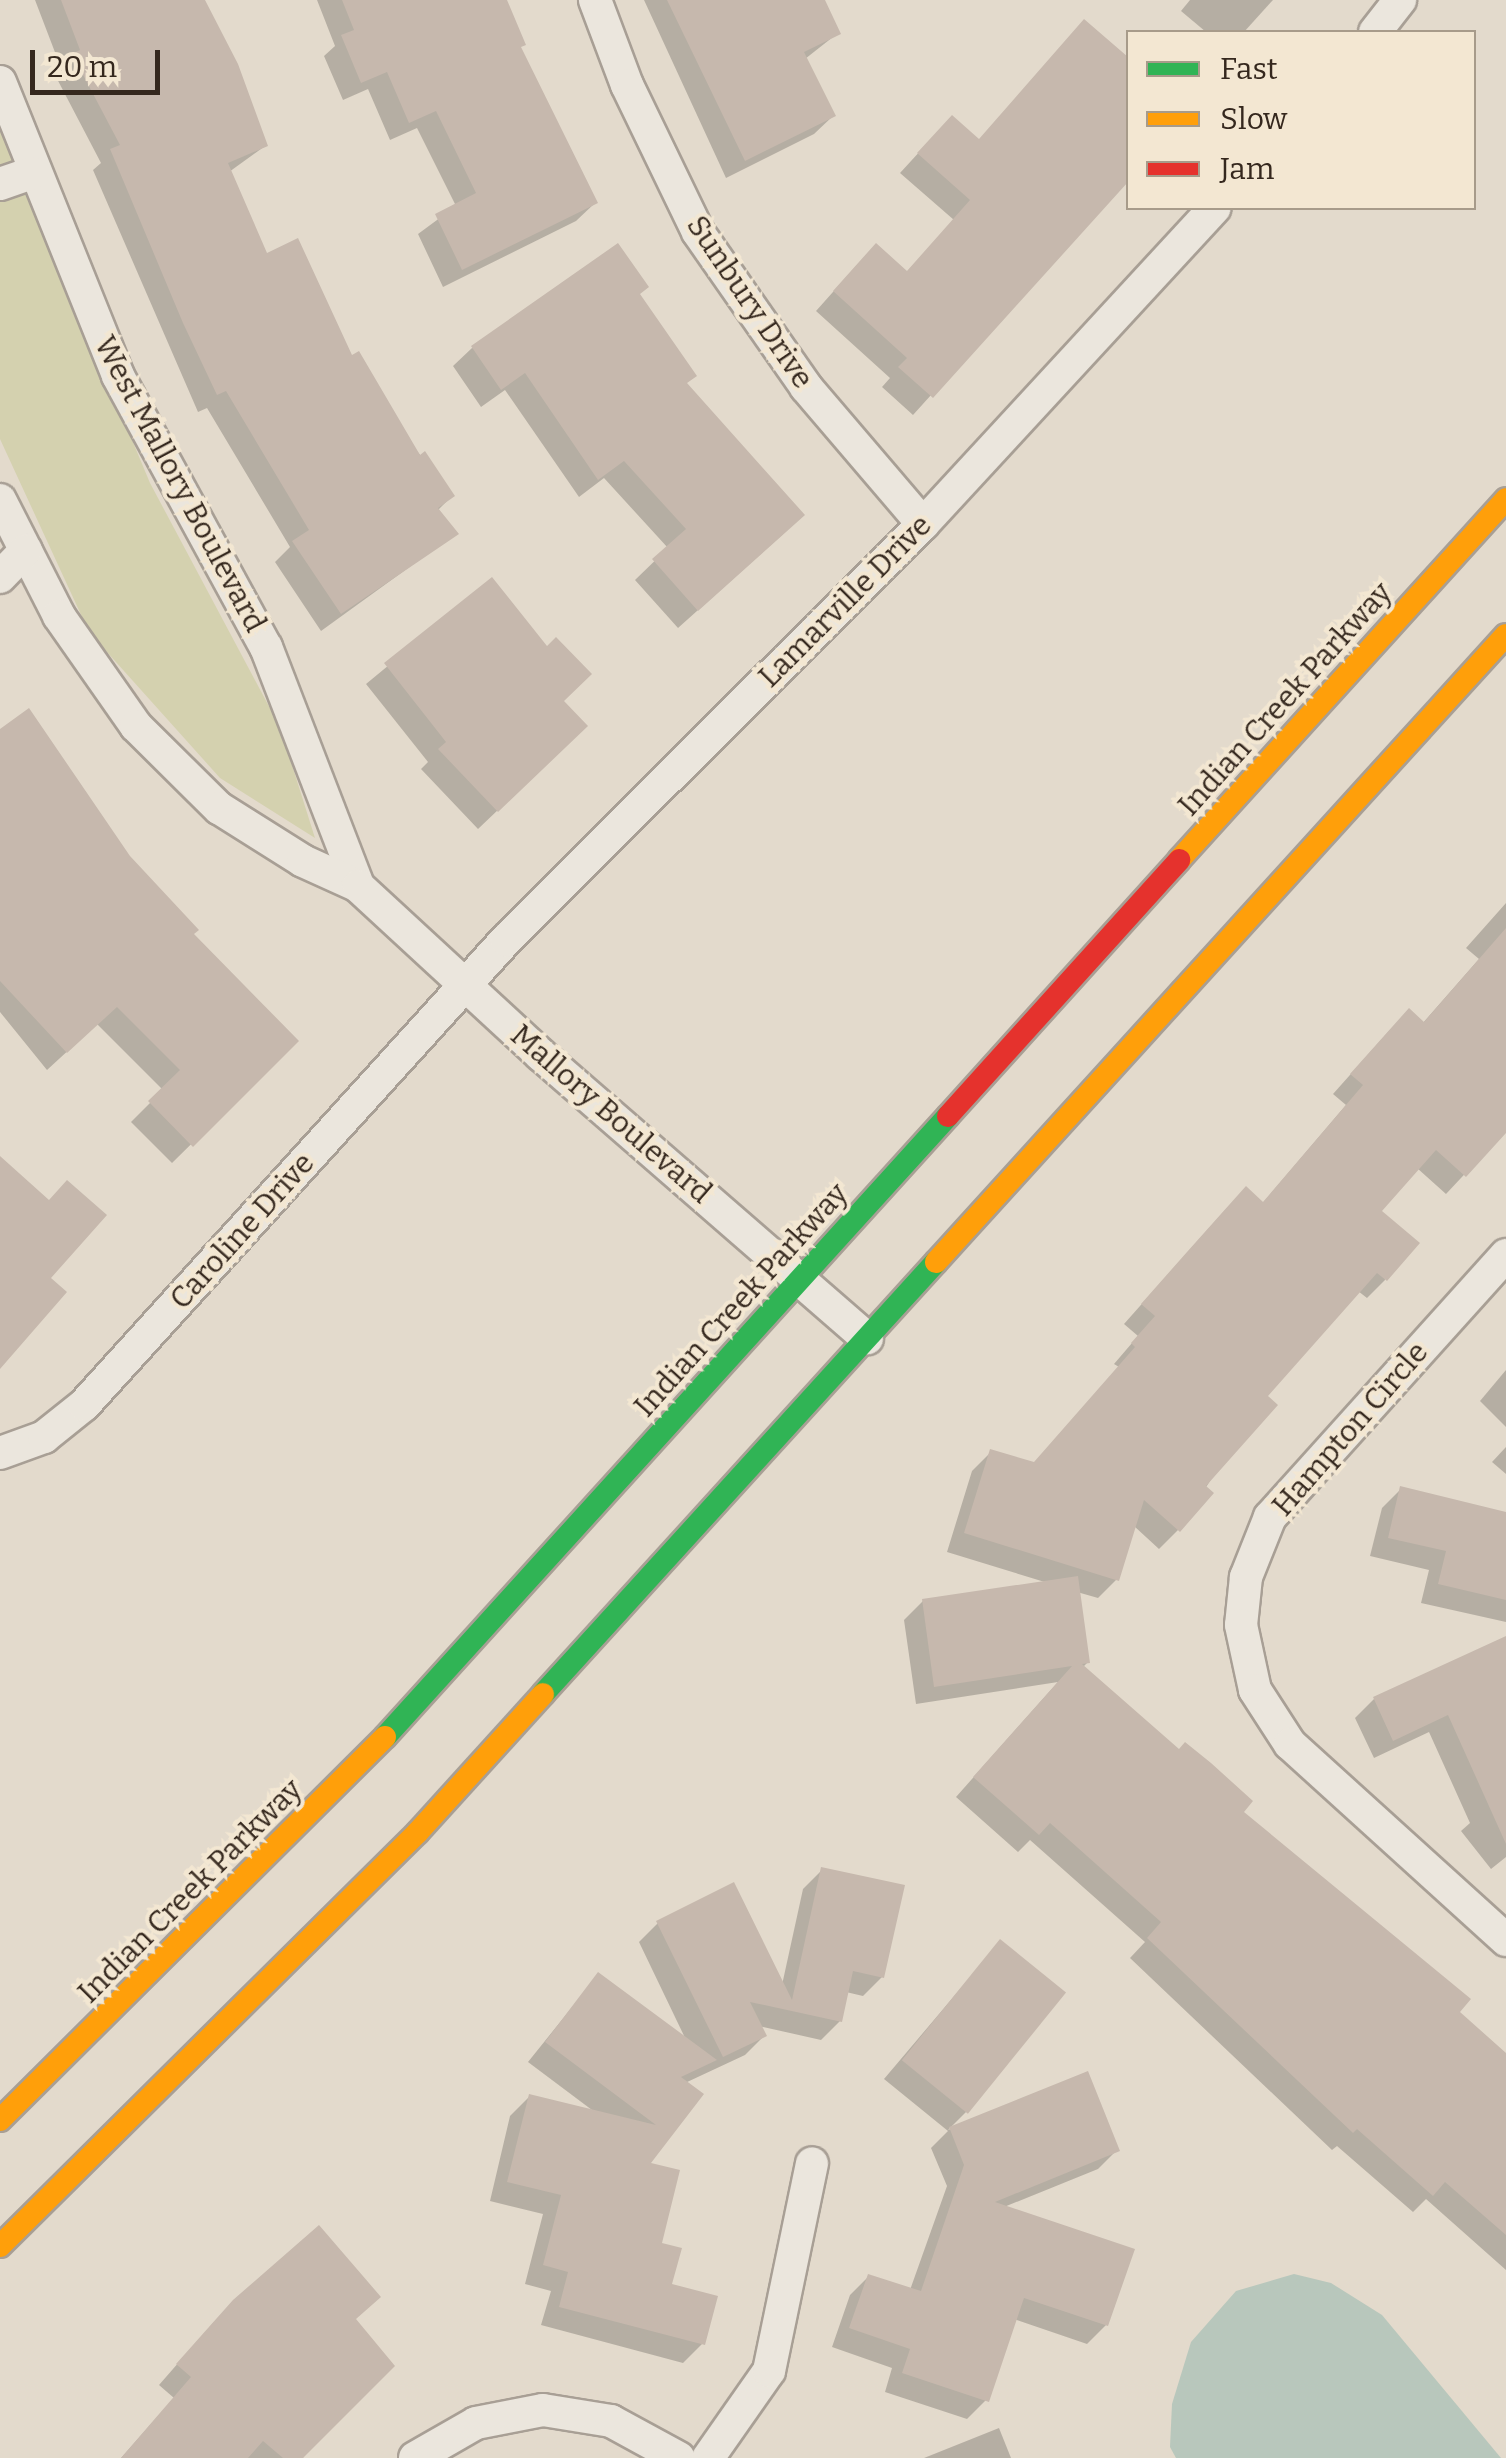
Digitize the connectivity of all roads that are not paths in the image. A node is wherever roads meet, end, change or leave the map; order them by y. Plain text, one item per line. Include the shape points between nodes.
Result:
1 (595, 0) edge
2 (1400, 0) edge
3 (1377, 30) edge
4 (0, 82) edge
5 (32, 173) junction
6 (0, 184) edge
7 (1213, 210) edge
8 (1506, 499) edge
9 (0, 500) edge
10 (923, 524) junction
11 (26, 550) junction
12 (0, 577) edge
13 (1506, 635) edge
14 (358, 886) junction
15 (465, 986) junction
16 (1506, 1255) edge
17 (800, 1280) junction
18 (867, 1338) junction
19 (0, 1453) edge
20 (1506, 1940) edge
21 (0, 2120) edge
22 (812, 2162) dead end
23 (0, 2246) edge
24 (416, 2458) edge
25 (678, 2458) edge
26 (708, 2458) edge

1 - 10 street, Sunbury Drive via 627,86 698,232 806,388
2 - 3 street
4 - 5 street, West Mallory Boulevard
5 - 6 street
5 - 14 street, West Mallory Boulevard via 118,376 266,647
7 - 10 street, Lamarville Drive
8 - 17 street, Indian Creek Parkway
9 - 11 street
10 - 15 street, Lamarville Drive
11 - 12 street
11 - 14 street via 59,616 136,726 219,808 303,861
13 - 18 street
14 - 15 street, Mallory Boulevard
15 - 17 street, Mallory Boulevard
15 - 19 street, Caroline Drive via 84,1405 44,1437
16 - 20 street, Hampton Circle via 1270,1517 1246,1578 1241,1625 1256,1690 1290,1744
17 - 18 street, Mallory Boulevard
17 - 21 street, Indian Creek Parkway via 349,1777
18 - 23 street via 418,1832
22 - 26 street via 769,2370
24 - 25 street via 476,2423 543,2410 611,2421

